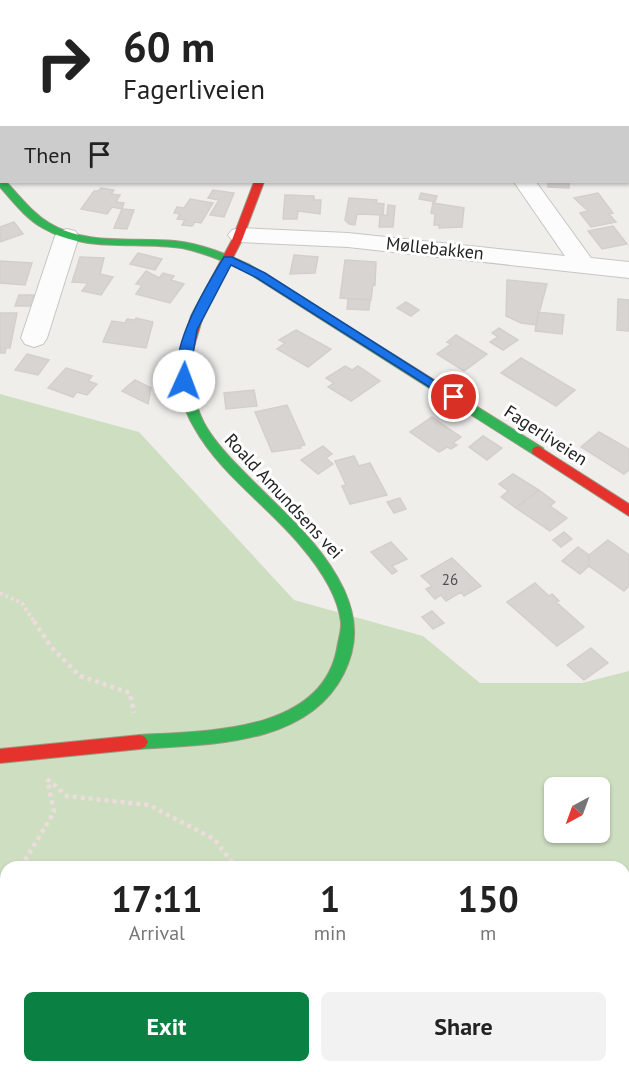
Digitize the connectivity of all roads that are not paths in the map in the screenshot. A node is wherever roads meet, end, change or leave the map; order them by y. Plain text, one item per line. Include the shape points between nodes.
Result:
1 (2, 183) edge
2 (259, 183) edge
3 (526, 183) edge
4 (240, 235) junction
5 (67, 236) junction
6 (228, 260) junction
7 (583, 264) junction
8 (629, 270) edge
9 (34, 338) dead end
10 (629, 511) edge
11 (0, 756) edge

1 - 5 street via 45,226
2 - 4 street, Roald Amundsens vei
3 - 7 street
4 - 6 street, Roald Amundsens vei
4 - 7 street, Møllebakken via 348,240
5 - 6 street via 108,243 172,244
5 - 9 street
6 - 10 street, Fagerliveien via 261,276 414,371
6 - 11 street, Roald Amundsens vei via 206,297 186,345 184,381 189,404 202,434 232,470 335,577 348,613 349,631 339,670 326,689 287,718 263,728
7 - 8 street, Møllebakken

